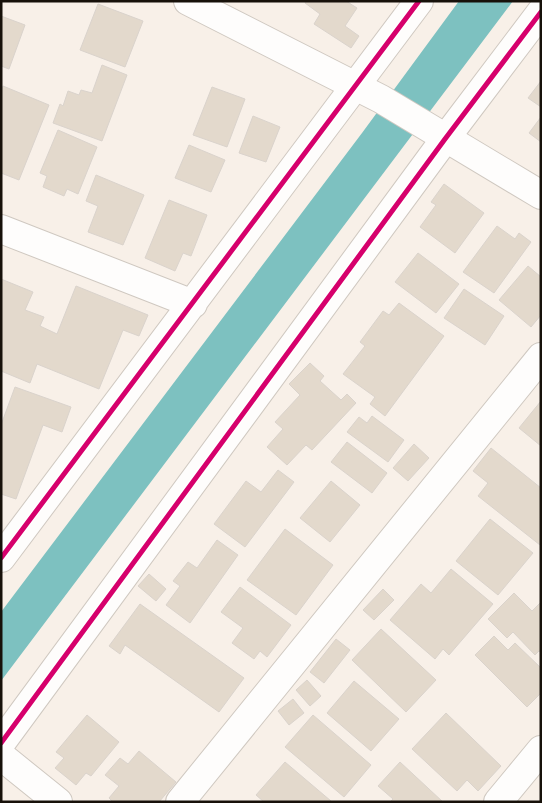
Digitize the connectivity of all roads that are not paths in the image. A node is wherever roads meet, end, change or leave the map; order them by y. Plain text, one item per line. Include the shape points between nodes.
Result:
1 (188, 1) edge
2 (419, 1) edge
3 (541, 12) edge
4 (355, 85) junction
5 (435, 133) junction
6 (541, 195) edge
7 (1, 229) edge
8 (193, 304) junction
9 (541, 357) edge
10 (1, 558) edge
11 (1, 743) edge
12 (541, 750) edge
13 (1, 756) edge
14 (58, 802) edge
15 (180, 802) edge
16 (498, 802) edge

1 - 4 street
2 - 4 street
3 - 5 street
4 - 5 street
4 - 8 street
5 - 6 street
5 - 11 street
7 - 8 street
8 - 10 street
9 - 15 street
12 - 16 street
13 - 14 street

